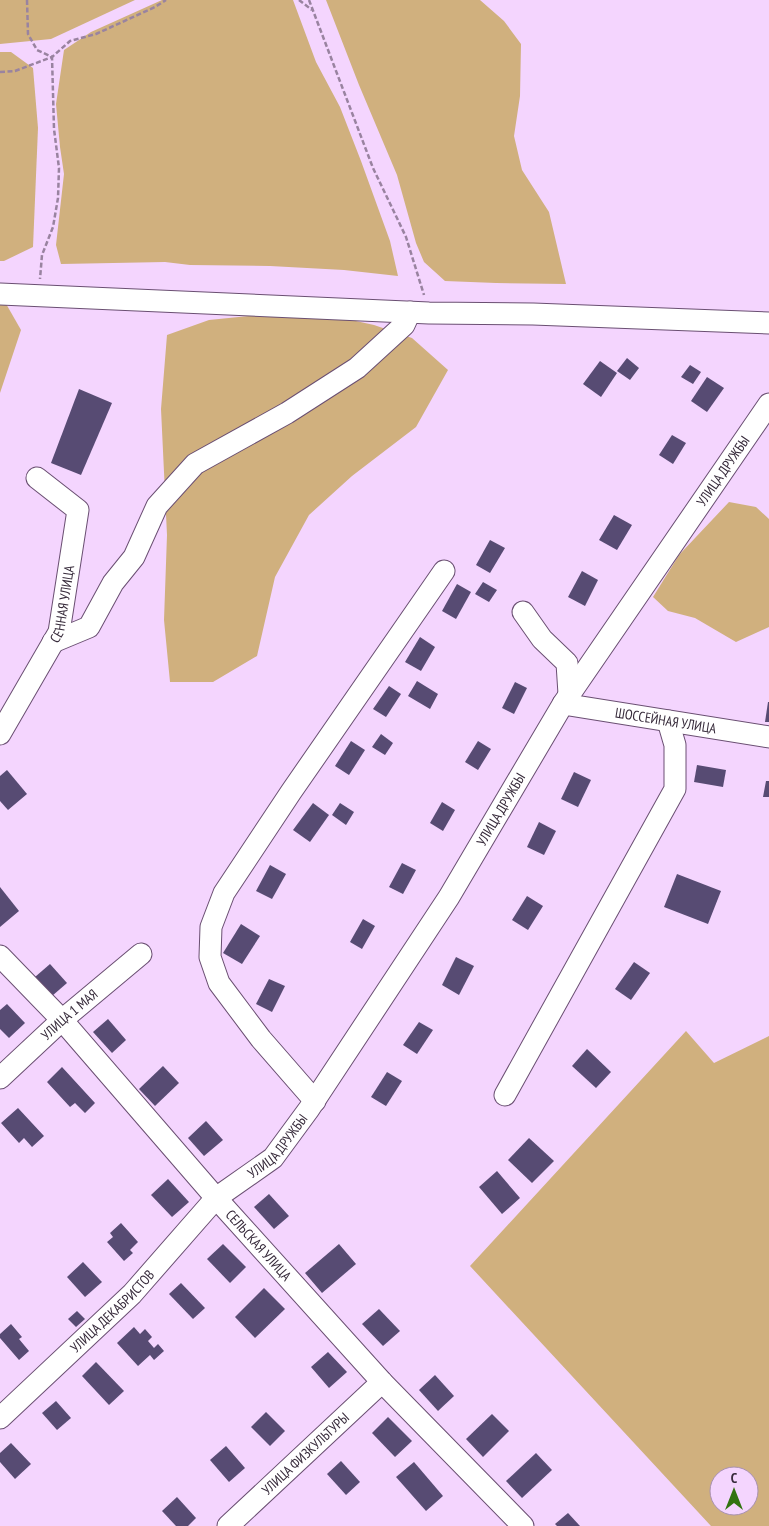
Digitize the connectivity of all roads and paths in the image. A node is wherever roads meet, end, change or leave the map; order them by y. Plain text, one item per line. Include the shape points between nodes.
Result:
1 (27, 0) edge
2 (166, 0) edge
3 (299, 0) edge
4 (310, 0) edge
5 (313, 10) junction
6 (52, 57) junction
7 (0, 72) edge
8 (0, 294) edge
9 (38, 296) junction
10 (420, 313) junction
11 (769, 323) edge
12 (769, 404) edge
13 (37, 478) dead end
14 (444, 571) dead end
15 (524, 612) dead end
16 (53, 642) junction
17 (566, 699) junction
18 (668, 721) junction
19 (0, 734) edge
20 (769, 737) edge
21 (141, 954) dead end
22 (0, 956) edge
23 (62, 1020) junction
24 (0, 1078) edge
25 (505, 1095) dead end
26 (315, 1101) junction
27 (216, 1198) junction
28 (382, 1382) junction
29 (0, 1418) edge
30 (228, 1526) edge
31 (523, 1526) edge

1 - 6 path via 28,34 37,50
2 - 6 path via 96,34 70,41
3 - 5 path
4 - 5 path
5 - 10 path via 373,168 406,237
6 - 7 path via 15,71
6 - 9 path via 58,198 53,227 42,255
8 - 9 street
9 - 10 street
10 - 11 street
10 - 16 street via 357,368 287,413 194,464 157,506 134,557 113,583 89,627
12 - 17 street, УЛИЦА ДРУЖБЫ
13 - 16 street, СЕННАЯ УЛИЦА via 78,510 59,632
14 - 26 street via 224,893 211,927 210,957 219,983 261,1039
15 - 17 street via 542,639 567,663
16 - 19 street, СЕННАЯ УЛИЦА
17 - 18 street, ШОССЕЙНАЯ УЛИЦА
17 - 26 street, УЛИЦА ДРУЖБЫ via 448,897
18 - 20 street, ШОССЕЙНАЯ УЛИЦА
18 - 25 street via 675,745 675,788
21 - 23 street, УЛИЦА 1 МАЯ
22 - 23 street, СЕЛЬСКАЯ УЛИЦА
23 - 24 street, УЛИЦА 1 МАЯ
23 - 27 street, СЕЛЬСКАЯ УЛИЦА
26 - 27 street, УЛИЦА ДРУЖБЫ via 273,1158
27 - 28 street, СЕЛЬСКАЯ УЛИЦА
27 - 29 street, УЛИЦА ДЕКАБРИСТОВ via 132,1294
28 - 30 street, УЛИЦА ФИЗКУЛЬТУРЫ
28 - 31 street, СЕЛЬСКАЯ УЛИЦА

